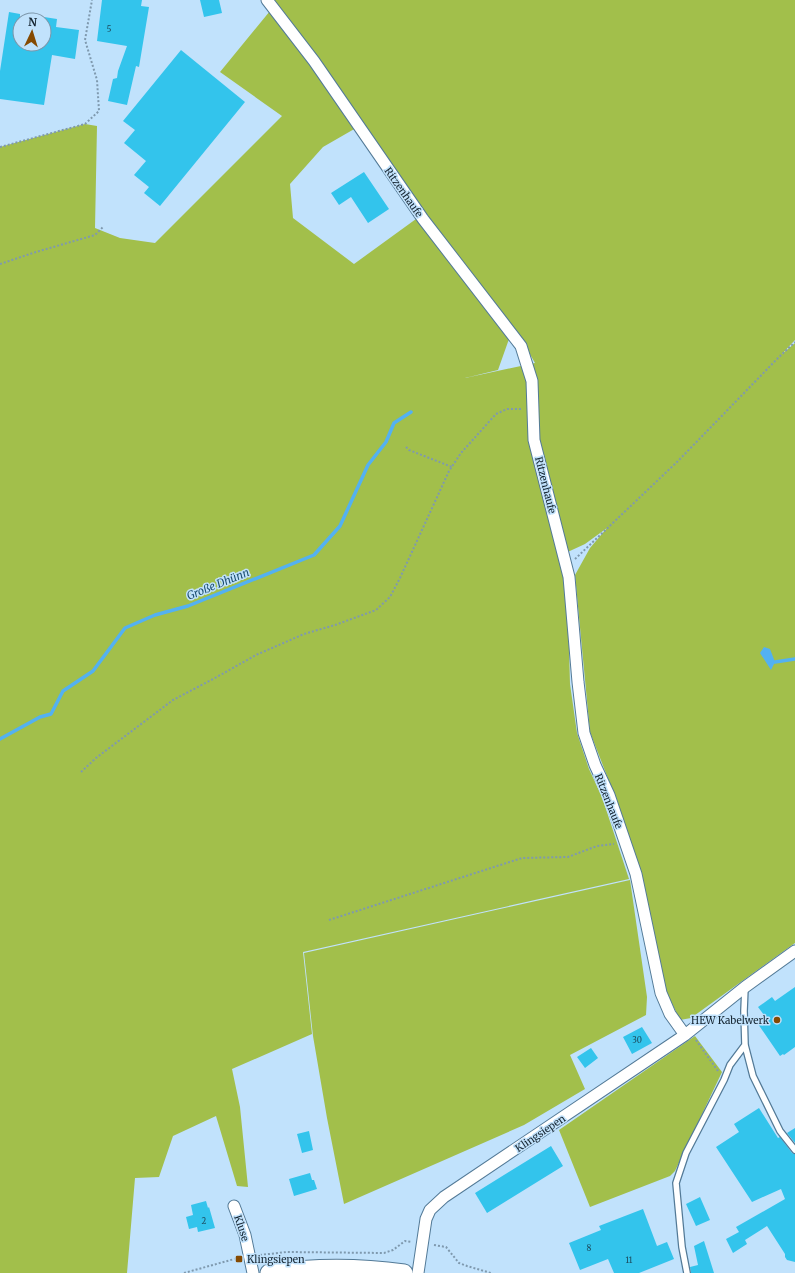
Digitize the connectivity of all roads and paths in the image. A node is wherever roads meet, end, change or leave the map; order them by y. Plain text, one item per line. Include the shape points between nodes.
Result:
1 (92, 0) edge
2 (267, 0) edge
3 (0, 147) edge
4 (102, 226) dead end
5 (0, 264) edge
6 (795, 342) edge
7 (533, 409) junction
8 (406, 447) dead end
9 (452, 467) junction
10 (566, 565) junction
11 (81, 772) dead end
12 (625, 842) junction
13 (329, 920) dead end
14 (795, 951) edge
15 (745, 987) junction
16 (687, 1033) junction
17 (745, 1046) junction
18 (724, 1080) junction
19 (795, 1150) edge
20 (234, 1206) dead end
21 (423, 1243) junction
22 (253, 1273) edge
23 (269, 1273) edge
24 (404, 1273) edge
25 (418, 1273) edge
26 (491, 1273) edge
27 (687, 1273) edge

1 - 3 path via 85,40 97,80 98,111 85,124
2 - 7 street, Ritzenhaufe via 314,61 423,220 521,346 532,381
4 - 5 path via 95,235
6 - 10 path via 678,461 577,558
7 - 9 path via 507,409 496,414 461,453
7 - 10 street, Ritzenhaufe via 534,440
8 - 9 path
9 - 11 path via 390,597 376,610 335,626 304,634 256,655 173,700
10 - 12 street, Ritzenhaufe via 584,733
12 - 13 path via 597,846 568,857 522,858
12 - 16 street, Ritzenhaufe via 636,874 661,993 670,1014
14 - 15 street, Klingsiepen
15 - 16 street, Klingsiepen
15 - 17 lane
16 - 18 path
16 - 21 street, Klingsiepen via 444,1197 430,1210 426,1219
17 - 18 lane via 730,1065
17 - 19 lane via 753,1076 780,1131
18 - 27 lane via 686,1153 676,1183
20 - 22 street, Kluse via 245,1235
21 - 25 street, Klingsiepen
21 - 26 path via 446,1247 459,1263
23 - 24 main road via 356,1270

